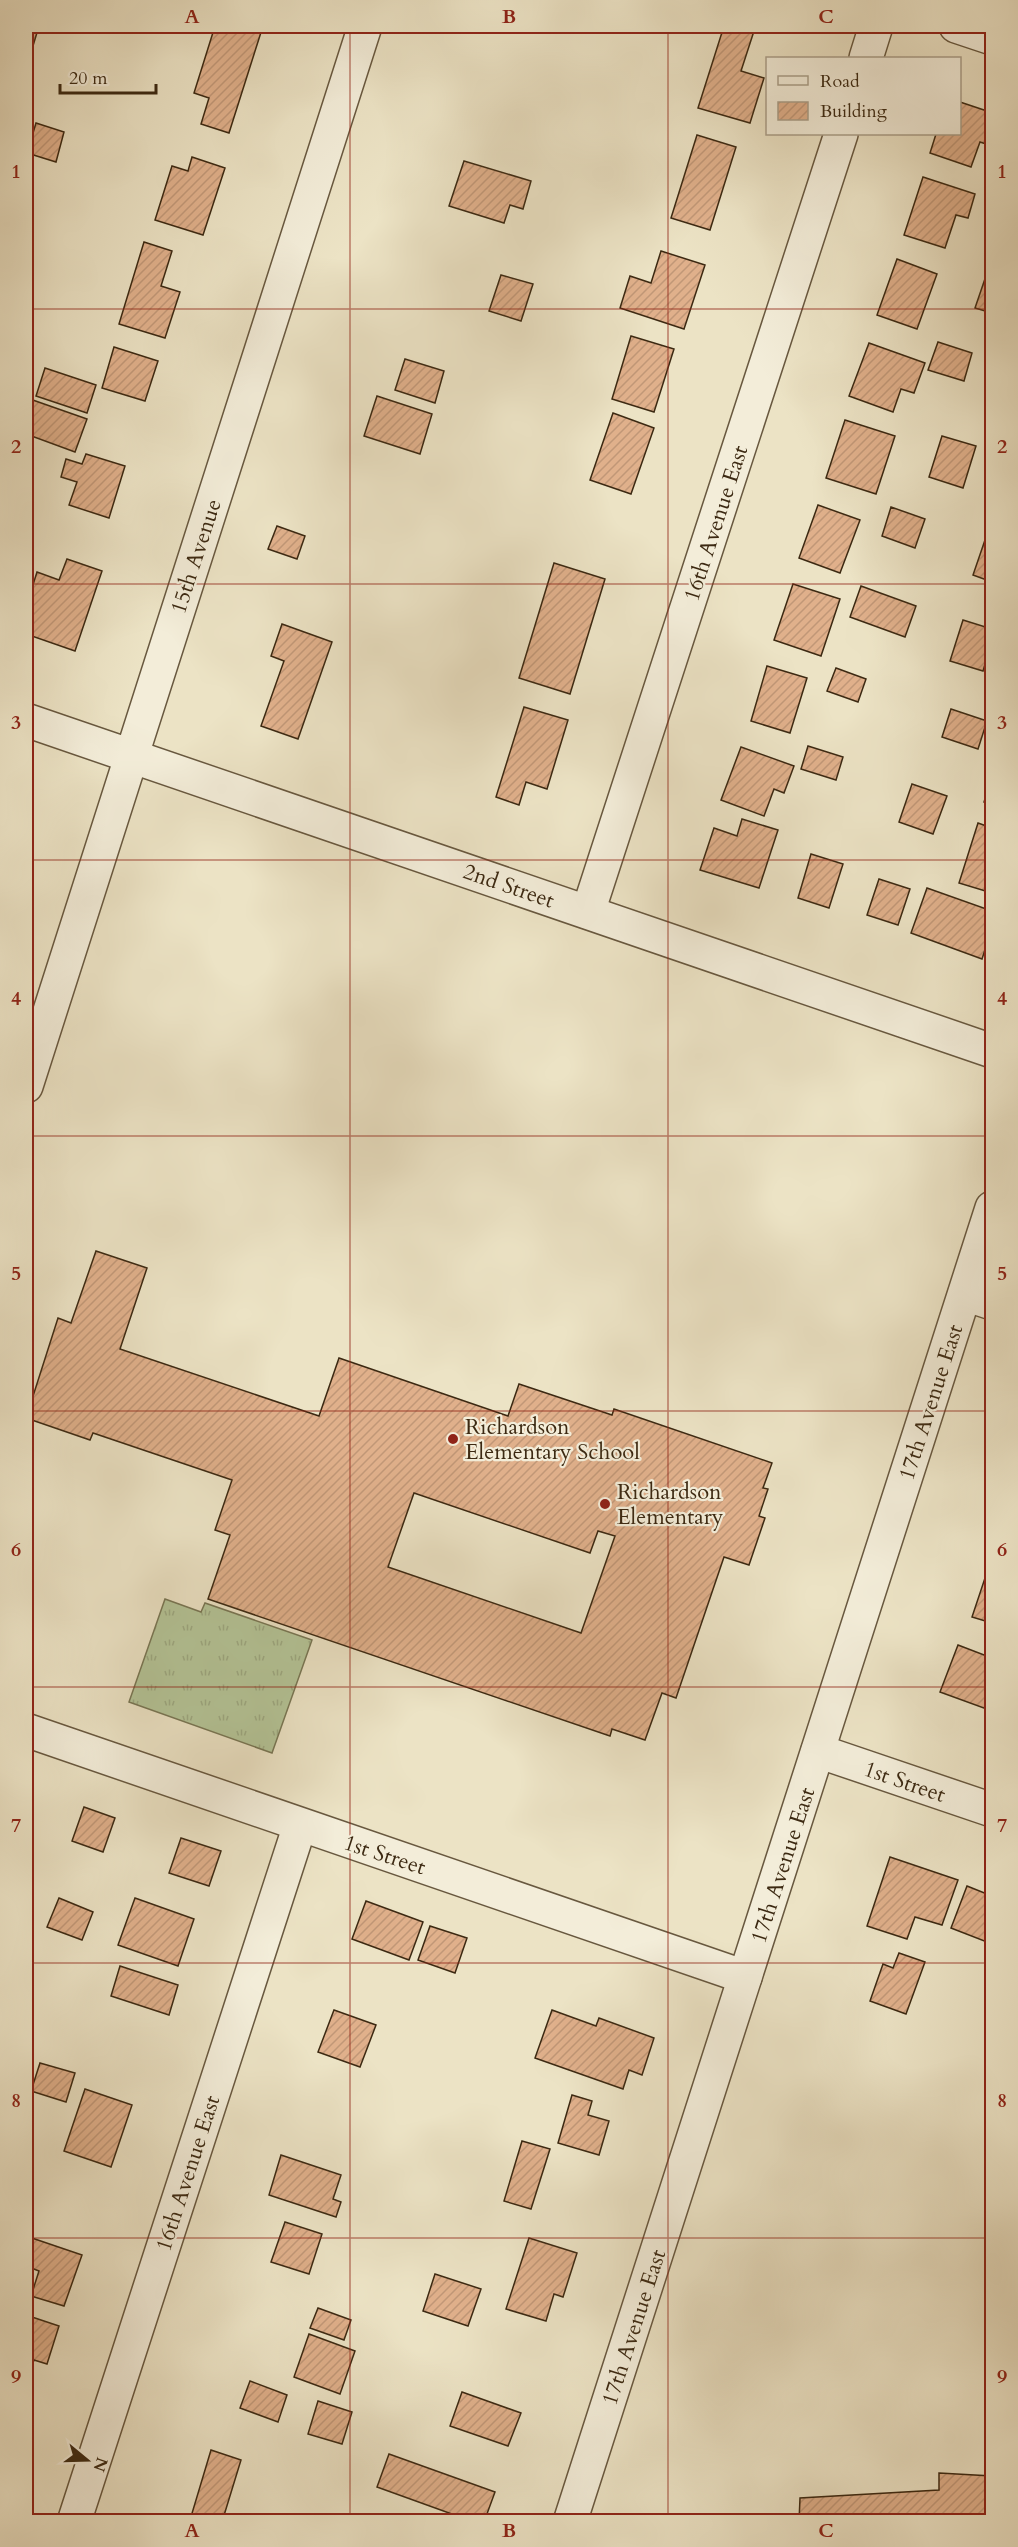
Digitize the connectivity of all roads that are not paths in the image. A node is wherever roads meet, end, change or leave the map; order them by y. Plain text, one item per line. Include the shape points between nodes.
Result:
1 (365, 26) edge
2 (876, 26) edge
3 (956, 26) edge
4 (993, 38) edge
5 (866, 57) edge
6 (841, 135) edge
7 (26, 720) edge
8 (130, 755) junction
9 (588, 912) junction
10 (993, 1051) edge
11 (26, 1086) edge
12 (993, 1208) edge
13 (979, 1299) edge
14 (26, 1730) edge
15 (818, 1751) junction
16 (993, 1810) edge
17 (300, 1825) junction
18 (746, 1977) junction
19 (74, 2522) edge
20 (570, 2522) edge

1 - 8 street, 15th Avenue
2 - 5 street
3 - 4 street
6 - 9 street, 16th Avenue East
7 - 8 street, 2nd Street
8 - 9 street, 2nd Street
8 - 11 street, 15th Avenue
9 - 10 street, 2nd Street
12 - 13 street, 17th Avenue East
13 - 15 street, 17th Avenue East
14 - 17 street, 1st Street
15 - 16 street, 1st Street
15 - 18 street, 17th Avenue East
17 - 18 street, 1st Street
17 - 19 street, 16th Avenue East
18 - 20 street, 17th Avenue East

